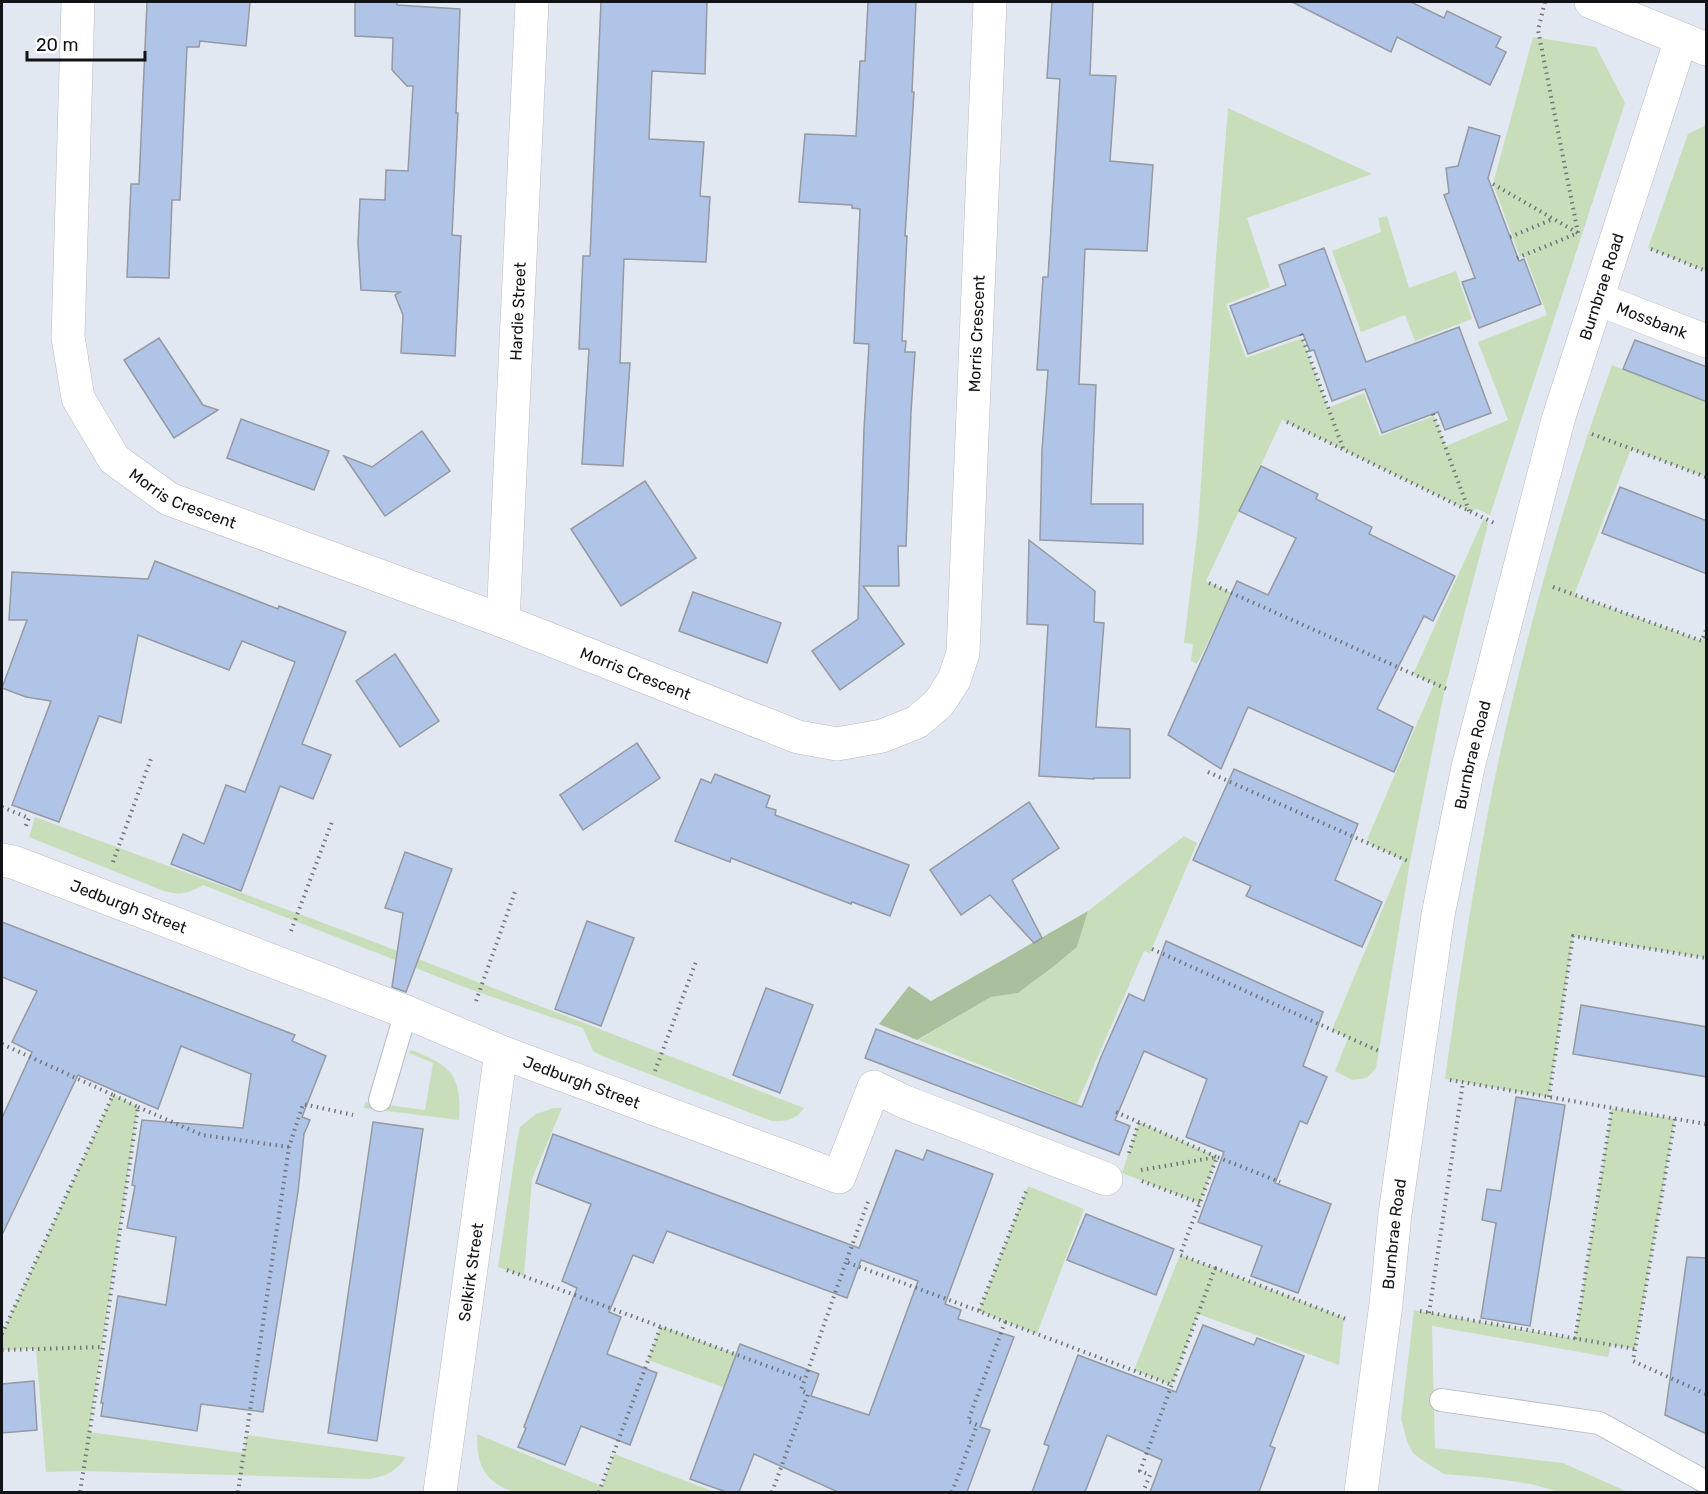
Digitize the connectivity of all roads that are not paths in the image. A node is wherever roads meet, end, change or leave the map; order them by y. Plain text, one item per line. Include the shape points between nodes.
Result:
1 (78, 2) edge
2 (532, 2) edge
3 (990, 2) edge
4 (1591, 2) edge
5 (1694, 44) edge
6 (1598, 299) junction
7 (1707, 340) edge
8 (503, 621) junction
9 (2, 860) edge
10 (406, 1012) junction
11 (501, 1052) junction
12 (381, 1100) road end
13 (1114, 1176) road end
14 (1440, 1400) dead end
15 (1707, 1482) edge
16 (1370, 1491) edge
17 (440, 1492) edge

1 - 8 street, Morris Crescent via 68,336 78,398 114,459 169,499
2 - 8 street, Hardie Street
3 - 8 street, Morris Crescent via 963,653 954,680 939,703 917,722 882,736 837,744 798,737
4 - 5 street
5 - 6 street, Burnbrae Road via 1615,245
6 - 7 street, Mossbank
6 - 16 street, Burnbrae Road via 1558,420 1467,766 1445,879 1395,1214
9 - 10 street, Jedburgh Street
10 - 11 street, Jedburgh Street
10 - 12 lane
11 - 13 street, Jedburgh Street via 839,1177 874,1087 1042,1154
11 - 17 street, Selkirk Street
14 - 15 lane via 1599,1424

